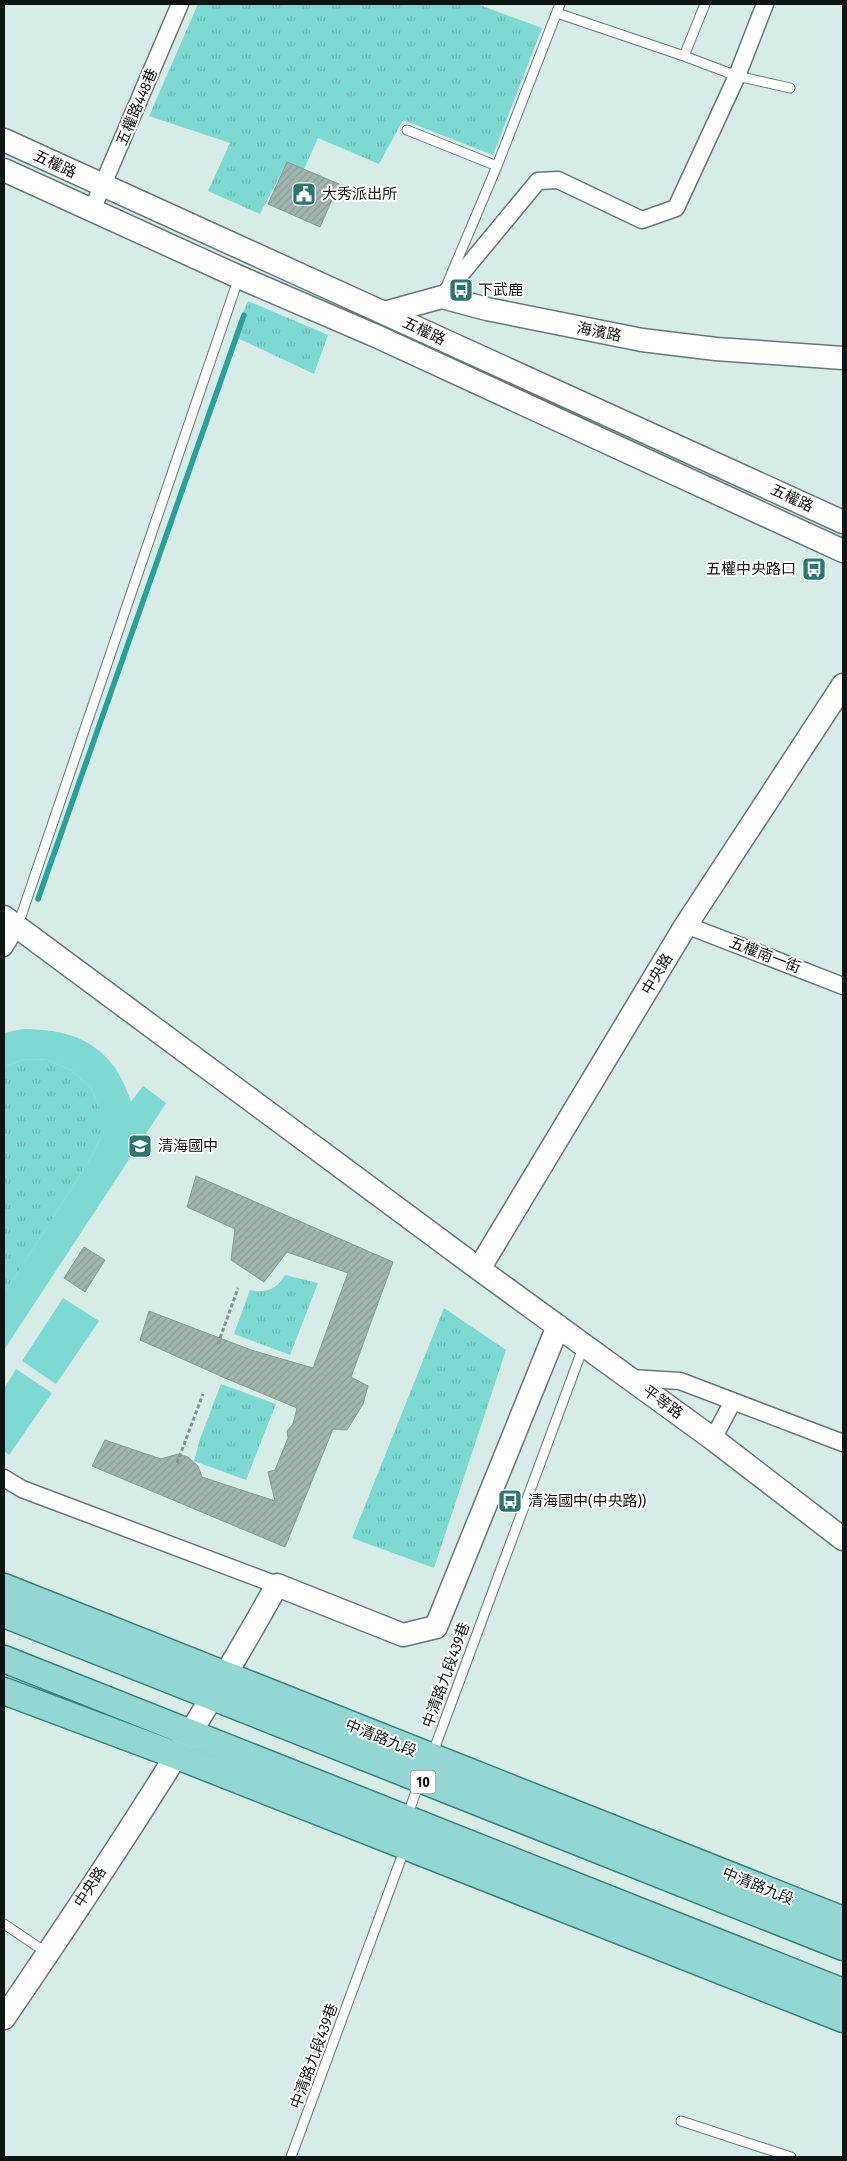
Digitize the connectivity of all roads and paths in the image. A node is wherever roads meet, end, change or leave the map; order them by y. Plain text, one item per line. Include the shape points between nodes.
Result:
1 (180, 4) edge
2 (560, 4) edge
3 (705, 4) edge
4 (765, 4) edge
5 (557, 13) junction
6 (684, 56) junction
7 (737, 76) junction
8 (790, 88) dead end
9 (407, 130) dead end
10 (4, 140) edge
11 (497, 166) junction
12 (4, 170) edge
13 (104, 186) junction
14 (92, 210) junction
15 (239, 277) junction
16 (442, 297) junction
17 (384, 313) junction
18 (376, 336) junction
19 (843, 358) edge
20 (843, 522) edge
21 (843, 551) edge
22 (840, 695) edge
23 (11, 922) edge
24 (686, 925) junction
25 (4, 948) edge
26 (843, 986) edge
27 (479, 1269) junction
28 (238, 1288) dead end
29 (558, 1326) junction
30 (218, 1344) dead end
31 (584, 1345) junction
32 (630, 1378) junction
33 (203, 1394) dead end
34 (733, 1401) junction
35 (713, 1438) junction
36 (843, 1443) edge
37 (177, 1463) dead end
38 (4, 1478) edge
39 (843, 1539) edge
40 (277, 1585) junction
41 (4, 1587) edge
42 (4, 1614) edge
43 (4, 1660) edge
44 (227, 1676) junction
45 (4, 1690) edge
46 (213, 1697) junction
47 (191, 1734) junction
48 (175, 1755) junction
49 (425, 1769) junction
50 (406, 1833) junction
51 (843, 1920) edge
52 (4, 1924) edge
53 (843, 1947) edge
54 (48, 1953) junction
55 (843, 1992) edge
56 (4, 2018) edge
57 (843, 2019) edge
58 (681, 2121) dead end
59 (291, 2157) edge
60 (791, 2157) edge

1 - 13 street, 五權路448巷
2 - 5 lane
3 - 6 lane
4 - 7 street
5 - 6 lane
5 - 11 lane
6 - 7 lane
7 - 8 lane
7 - 16 street via 676,208 642,220 558,180 538,181
9 - 11 lane
10 - 13 street, 五權路
11 - 16 lane
12 - 14 street, 五權路
13 - 14 street, 五權路448巷
13 - 17 street, 五權路
14 - 15 street, 五權路
15 - 18 street, 五權路
15 - 23 lane
16 - 17 street
16 - 19 street, 海濱路 via 642,340
17 - 18 street
17 - 20 street, 五權路
18 - 21 street, 五權路
22 - 24 street, 中央路
23 - 25 street
23 - 27 street, 平等路
24 - 26 street, 五權南一街
24 - 27 street, 中央路
27 - 29 street, 平等路
28 - 30 path
29 - 31 street, 平等路
29 - 40 street via 436,1627 403,1635
31 - 32 street, 平等路
31 - 49 lane, 中清路九段439巷
32 - 34 street via 680,1381
32 - 35 street, 平等路
33 - 37 path
34 - 35 street
34 - 36 street
35 - 39 street, 平等路
38 - 40 street via 22,1489
40 - 44 street, 中央路
41 - 44 main road, 中清路九段
42 - 46 main road, 中清路九段 / 10
43 - 47 main road
44 - 46 street, 中央路
44 - 49 main road, 中清路九段
45 - 48 main road
46 - 47 street, 中央路
46 - 49 main road, 中清路九段 / 10
47 - 48 street, 中央路
47 - 50 main road
48 - 50 main road
48 - 54 street, 中央路
49 - 50 lane, 中清路九段439巷
49 - 51 main road, 中清路九段
49 - 53 main road, 中清路九段 / 10
50 - 55 main road
50 - 57 main road
50 - 59 lane, 中清路九段439巷
52 - 54 lane
54 - 56 street, 中央路
58 - 60 lane

